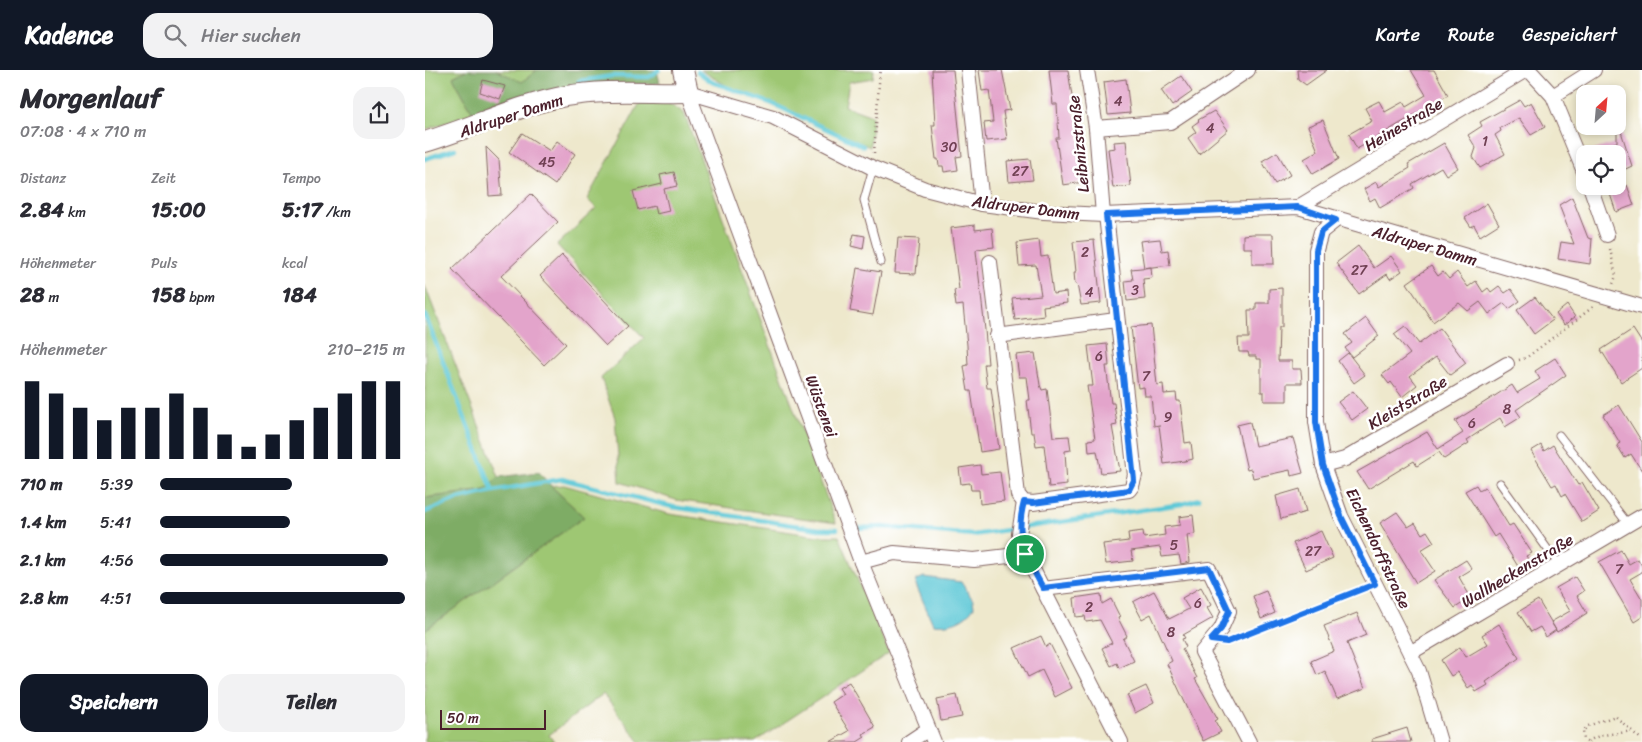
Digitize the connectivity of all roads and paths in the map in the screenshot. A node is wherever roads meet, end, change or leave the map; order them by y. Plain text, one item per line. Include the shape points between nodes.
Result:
1 (683, 70) edge
2 (880, 70) edge
3 (968, 70) edge
4 (1087, 70) edge
5 (1248, 70) edge
6 (1527, 70) edge
7 (1594, 70) edge
8 (688, 92) junction
9 (1553, 96) junction
10 (1096, 128) junction
11 (425, 142) edge
12 (1576, 152) edge
13 (873, 168) junction
14 (1593, 195) edge
15 (982, 204) junction
16 (1298, 207) junction
17 (1104, 215) junction
18 (1336, 220) junction
19 (1607, 235) joint
20 (881, 262) dead end
21 (990, 262) dead end
22 (1608, 296) junction
23 (1642, 307) edge
24 (1116, 320) junction
25 (997, 336) junction
26 (1507, 364) joint
27 (1559, 435) dead end
28 (1323, 465) junction
29 (1500, 483) dead end
30 (1024, 502) junction
31 (1642, 516) edge
32 (1628, 524) junction
33 (1025, 554) junction
34 (861, 562) junction
35 (1559, 565) junction
36 (1375, 584) junction
37 (1043, 588) junction
38 (1211, 640) junction
39 (1410, 653) junction
40 (1632, 731) junction
41 (930, 736) edge
42 (1642, 740) edge
43 (909, 742) edge
44 (1121, 742) edge
45 (1249, 742) edge
46 (1440, 742) edge
47 (1587, 742) edge

1 - 8 street
2 - 13 path
3 - 15 street
4 - 10 street, Leibnizstraße
5 - 10 street via 1170,122
6 - 9 street
6 - 16 street, Heinestraße
7 - 9 street
8 - 11 street, Aldruper Damm via 611,91 566,96
8 - 13 street, Aldruper Damm via 773,117
8 - 34 street, Wüstenei
9 - 12 street
10 - 17 street, Leibnizstraße
13 - 15 street, Aldruper Damm via 925,189
13 - 20 lane via 864,200
14 - 19 street
15 - 17 street, Aldruper Damm
16 - 17 street, Aldruper Damm
16 - 18 street, Aldruper Damm
17 - 24 street, Leibnizstraße
18 - 22 street, Aldruper Damm
18 - 28 street, Eichendorffstraße via 1321,232 1316,250 1316,422
19 - 22 path via 1616,276
21 - 25 street
22 - 23 street, Aldruper Damm
22 - 26 path via 1525,358
24 - 25 street
24 - 30 street, Leibnizstraße via 1135,475 1132,486 1129,490
25 - 30 street via 1018,495
26 - 28 street, Kleiststraße via 1345,459
27 - 32 lane
28 - 36 street, Eichendorffstraße via 1341,516
29 - 35 lane
30 - 33 street via 1019,527
31 - 32 street, Wallheckenstraße
32 - 35 street, Wallheckenstraße
33 - 34 street via 975,560 895,553
33 - 37 street
34 - 41 street, Wüstenei
35 - 39 street, Wallheckenstraße
36 - 38 path via 1227,642
36 - 39 street, Eichendorffstraße
37 - 38 street via 1209,568 1229,611 1221,629
37 - 44 street
38 - 45 street via 1202,652
39 - 46 street, Eichendorffstraße via 1419,671
40 - 42 path
40 - 47 path via 1608,734
40 - 47 path via 1615,716 1588,726 1583,731
41 - 43 street, Wüstenei

